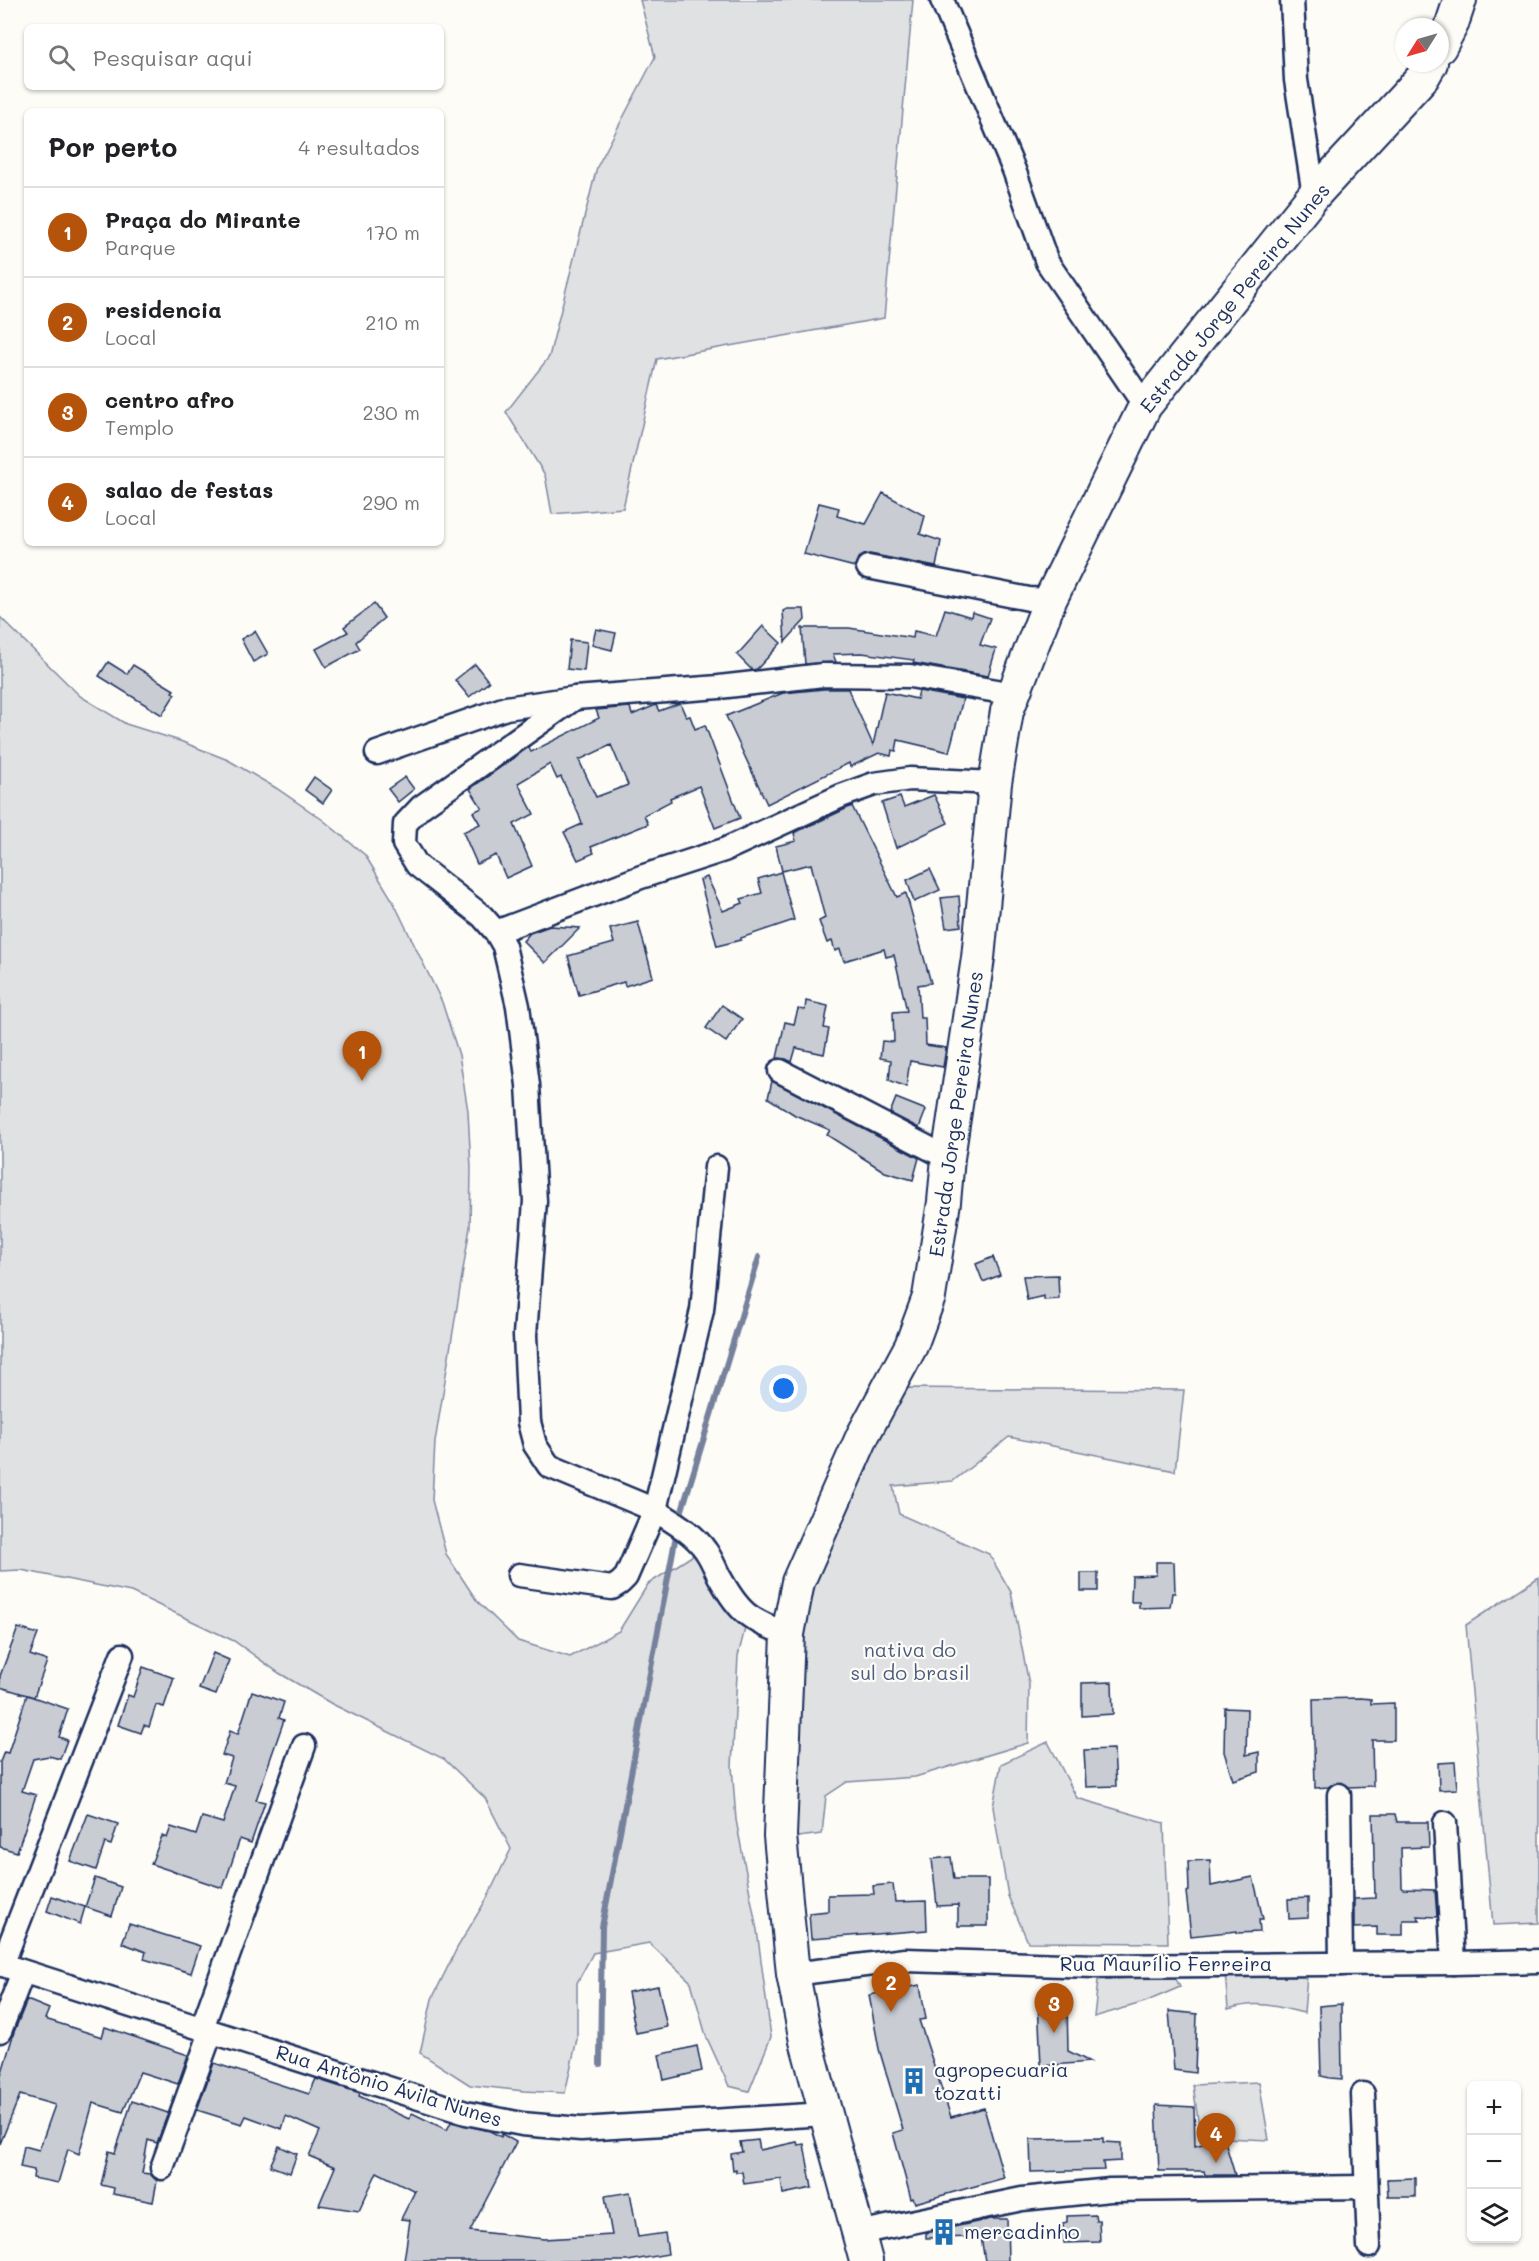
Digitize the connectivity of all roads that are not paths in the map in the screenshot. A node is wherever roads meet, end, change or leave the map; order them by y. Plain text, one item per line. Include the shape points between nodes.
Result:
1 (942, 0) edge
2 (1292, 0) edge
3 (1460, 0) edge
4 (1449, 30) edge
5 (1426, 72) edge
6 (1314, 195) junction
7 (1145, 406) junction
8 (868, 567) dead end
9 (1050, 600) junction
10 (1014, 694) junction
11 (575, 698) junction
12 (377, 753) dead end
13 (995, 783) junction
14 (496, 932) junction
15 (780, 1071) dead end
16 (948, 1158) junction
17 (717, 1167) dead end
18 (655, 1509) junction
19 (519, 1575) dead end
20 (788, 1634) junction
21 (122, 1654) dead end
22 (304, 1746) dead end
23 (1339, 1795) dead end
24 (1445, 1823) dead end
25 (1539, 1961) edge
26 (1453, 1963) junction
27 (1, 1964) edge
28 (1341, 1964) junction
29 (23, 1972) junction
30 (793, 1974) junction
31 (207, 2030) junction
32 (0, 2031) edge
33 (1363, 2094) dead end
34 (826, 2114) junction
35 (162, 2168) dead end
36 (1366, 2187) junction
37 (1369, 2246) dead end
38 (862, 2247) edge

1 - 7 street via 1014,170 1047,262
2 - 6 street via 1296,80
3 - 4 street
5 - 6 street, Estrada Jorge Pereira Nunes
6 - 7 street, Estrada Jorge Pereira Nunes
7 - 9 street, Estrada Jorge Pereira Nunes
8 - 9 street
9 - 10 street, Estrada Jorge Pereira Nunes
10 - 11 street via 910,676 823,675
10 - 13 street, Estrada Jorge Pereira Nunes via 1007,711
11 - 12 street via 506,708
11 - 14 street via 421,807 405,825 404,844 417,865 482,916
13 - 14 street via 910,779 874,784 841,795 724,850
13 - 16 street, Estrada Jorge Pereira Nunes via 978,958
14 - 18 street via 504,946 518,1005 528,1085 535,1201 525,1335 529,1422 535,1445 549,1467
15 - 16 street
16 - 20 street, Estrada Jorge Pereira Nunes via 929,1297 911,1346 863,1435 798,1582
17 - 18 street via 702,1310
18 - 19 street via 626,1576 612,1588
18 - 20 street via 688,1532 705,1550 732,1600 745,1614
20 - 30 street, Estrada Jorge Pereira Nunes via 780,1836
21 - 27 street
22 - 31 street
23 - 28 street
24 - 26 street
25 - 26 street, Rua Maurílio Ferreira
26 - 28 street, Rua Maurílio Ferreira
27 - 29 street, Rua Antônio Ávila Nunes
28 - 30 street, Rua Maurílio Ferreira via 1094,1966 905,1960
29 - 31 street, Rua Antônio Ávila Nunes
29 - 32 street
30 - 34 street, Estrada Jorge Pereira Nunes
31 - 34 street, Rua Antônio Ávila Nunes via 466,2113 522,2124 580,2129
31 - 35 street
33 - 36 street
34 - 38 street, Estrada Jorge Pereira Nunes
36 - 37 street
36 - 38 street via 1110,2190 1022,2199 925,2221

